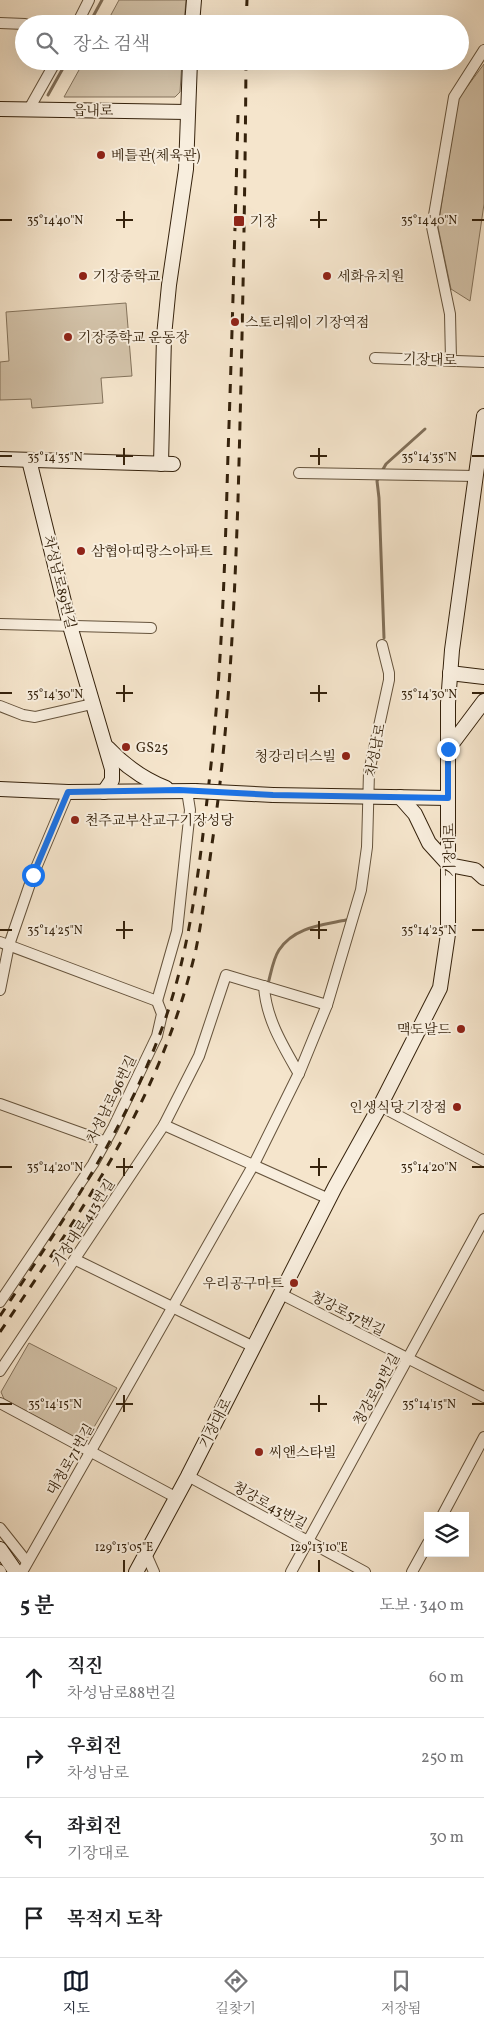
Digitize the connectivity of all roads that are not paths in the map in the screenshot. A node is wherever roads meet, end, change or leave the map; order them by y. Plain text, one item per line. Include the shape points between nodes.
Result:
1 (90, 0) edge
2 (194, 0) edge
3 (82, 15) edge
4 (193, 15) edge
5 (0, 22) edge
6 (15, 23) edge
7 (484, 50) edge
8 (51, 70) edge
9 (189, 70) edge
10 (0, 109) edge
11 (28, 109) junction
12 (187, 112) junction
13 (375, 358) dead end
14 (451, 360) junction
15 (484, 362) edge
16 (484, 416) edge
17 (0, 458) edge
18 (29, 460) junction
19 (299, 473) dead end
20 (476, 476) junction
21 (0, 624) edge
22 (70, 626) junction
23 (151, 628) dead end
24 (382, 645) dead end
25 (450, 674) junction
26 (484, 677) edge
27 (484, 701) edge
28 (92, 704) junction
29 (0, 706) edge
30 (105, 745) junction
31 (448, 749) junction
32 (0, 789) edge
33 (187, 791) junction
34 (68, 792) junction
35 (104, 792) junction
36 (367, 796) junction
37 (400, 797) junction
38 (448, 798) junction
39 (449, 865) junction
40 (484, 878) edge
41 (5, 944) edge
42 (264, 986) junction
43 (0, 990) edge
44 (157, 1001) junction
45 (327, 1005) junction
46 (299, 1074) junction
47 (0, 1104) edge
48 (380, 1106) junction
49 (164, 1125) junction
50 (106, 1142) junction
51 (484, 1161) edge
52 (254, 1164) junction
53 (329, 1199) junction
54 (484, 1219) edge
55 (76, 1260) junction
56 (281, 1294) junction
57 (0, 1302) edge
58 (172, 1307) junction
59 (254, 1347) junction
60 (408, 1358) junction
61 (0, 1371) edge
62 (484, 1397) edge
63 (0, 1403) edge
64 (484, 1436) edge
65 (90, 1452) junction
66 (188, 1476) junction
67 (176, 1498) junction
68 (444, 1512) edge
69 (0, 1528) edge
70 (308, 1541) junction
71 (424, 1550) edge
72 (2, 1551) edge
73 (146, 1554) junction
74 (27, 1562) junction
75 (16, 1572) edge
76 (22, 1572) edge
77 (136, 1572) edge
78 (154, 1572) edge
79 (292, 1572) edge
80 (365, 1572) edge
81 (412, 1572) edge

1 - 3 street
2 - 4 street
5 - 6 street
7 - 14 street via 454,97 432,227 450,314
8 - 11 street
9 - 12 street
10 - 11 street, 읍내로
11 - 12 street, 읍내로
12 - 18 street via 186,169 164,336 167,464
13 - 14 street, 기장대로
14 - 15 street, 기장대로
16 - 20 street, 기장대로
17 - 18 street
18 - 22 street, 차성남로89번길
19 - 20 street
20 - 25 street, 기장대로
21 - 22 street
22 - 23 street
22 - 28 street, 차성남로89번길
24 - 36 street, 차성남로 via 389,680 372,756
25 - 26 street
25 - 31 street, 기장대로
27 - 31 street
28 - 29 street via 35,717
28 - 30 street, 차성남로89번길
30 - 33 street via 142,777 160,786
30 - 35 street, 차성남로89번길 via 112,780
31 - 38 street, 기장대로
32 - 34 street, 차성남로
33 - 35 street, 차성남로
33 - 36 street, 차성남로, bridge
33 - 44 street via 190,810 177,931
34 - 35 street, 차성남로
34 - 41 street
36 - 37 street, 차성남로
36 - 45 street, 대청로71번길 via 367,847 361,890
37 - 38 street, 차성남로
37 - 39 street via 415,814 429,844
38 - 39 street, 기장대로
39 - 40 street via 475,870
39 - 48 street, 기장대로 via 448,934 440,988
41 - 43 street
41 - 44 street
42 - 45 street
42 - 46 street via 267,1011
42 - 49 street, 기장대로413번길 via 226,975 199,1056
44 - 50 street, 차성남로96번길 via 162,1014 157,1036
45 - 46 street, 대청로71번길
46 - 52 street, 대청로71번길
47 - 50 street
48 - 51 street
48 - 53 street, 기장대로
49 - 52 street
49 - 55 street, 기장대로413번길
50 - 57 street, 차성남로96번길
52 - 53 street
52 - 58 street, 대청로71번길
53 - 56 street, 기장대로
54 - 60 street, 청강로91번길
55 - 58 street
55 - 61 street, 기장대로413번길
56 - 59 street, 기장대로
56 - 60 street, 청강로57번길
58 - 59 street
58 - 65 street, 대청로71번길
59 - 66 street, 기장대로
60 - 62 street, 청강로57번길
60 - 70 street, 청강로91번길
63 - 65 street
64 - 68 street
65 - 67 street
65 - 74 street, 대청로71번길
66 - 67 street, 기장대로
66 - 70 street, 청강로43번길
67 - 73 street, 기장대로
69 - 74 street
70 - 79 street, 청강로91번길
70 - 80 street, 청강로43번길
71 - 81 street
72 - 75 street
73 - 77 street, 기장대로
73 - 78 street
74 - 76 street, 대청로71번길

